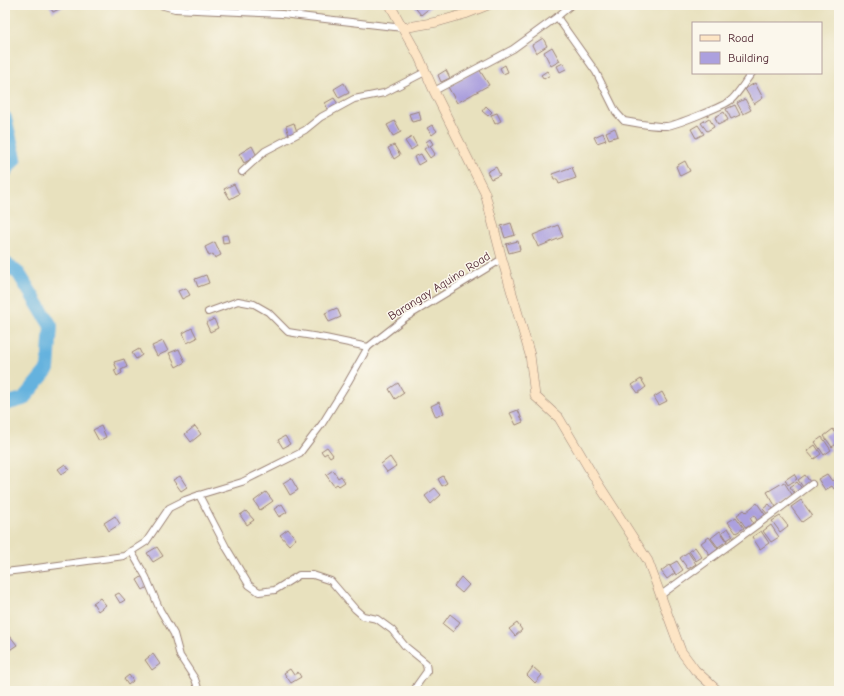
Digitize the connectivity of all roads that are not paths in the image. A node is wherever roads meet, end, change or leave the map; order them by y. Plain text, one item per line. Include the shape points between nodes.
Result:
1 (160, 5) edge
2 (390, 5) edge
3 (488, 5) edge
4 (571, 5) edge
5 (557, 17) junction
6 (403, 28) junction
7 (425, 72) junction
8 (751, 74) edge
9 (434, 91) junction
10 (242, 172) dead end
11 (502, 259) junction
12 (208, 312) dead end
13 (368, 347) junction
14 (812, 484) dead end
15 (199, 495) junction
16 (131, 551) junction
17 (5, 572) edge
18 (660, 595) junction
19 (199, 691) edge
20 (414, 691) edge
21 (718, 691) edge

1 - 6 street via 175,9 282,14
2 - 6 street
3 - 6 street via 437,22
4 - 5 street
5 - 8 street via 596,72 616,112 624,121 667,126 679,122 724,105
5 - 9 street via 513,48
6 - 7 street
7 - 9 street
7 - 10 street via 384,94 354,99 321,117 305,130 265,151
9 - 11 street via 485,193
11 - 13 street, Barangay Aquino Road via 405,318
11 - 18 street via 530,355 535,396 559,418 648,561
12 - 13 street via 238,301 254,304 268,312 288,332
13 - 15 street, Barangay Aquino Road via 322,424 300,453 242,482
14 - 18 street
15 - 16 street, Barangay Aquino Road via 169,508 146,542
15 - 20 street via 249,585 259,592 275,590 299,575 313,575 331,581 363,616 377,619 392,630 405,646 426,663 427,671
16 - 17 street, Barangay Aquino Road via 124,556
16 - 19 street via 146,576 160,610 174,634 180,656
18 - 21 street via 681,651 695,670

